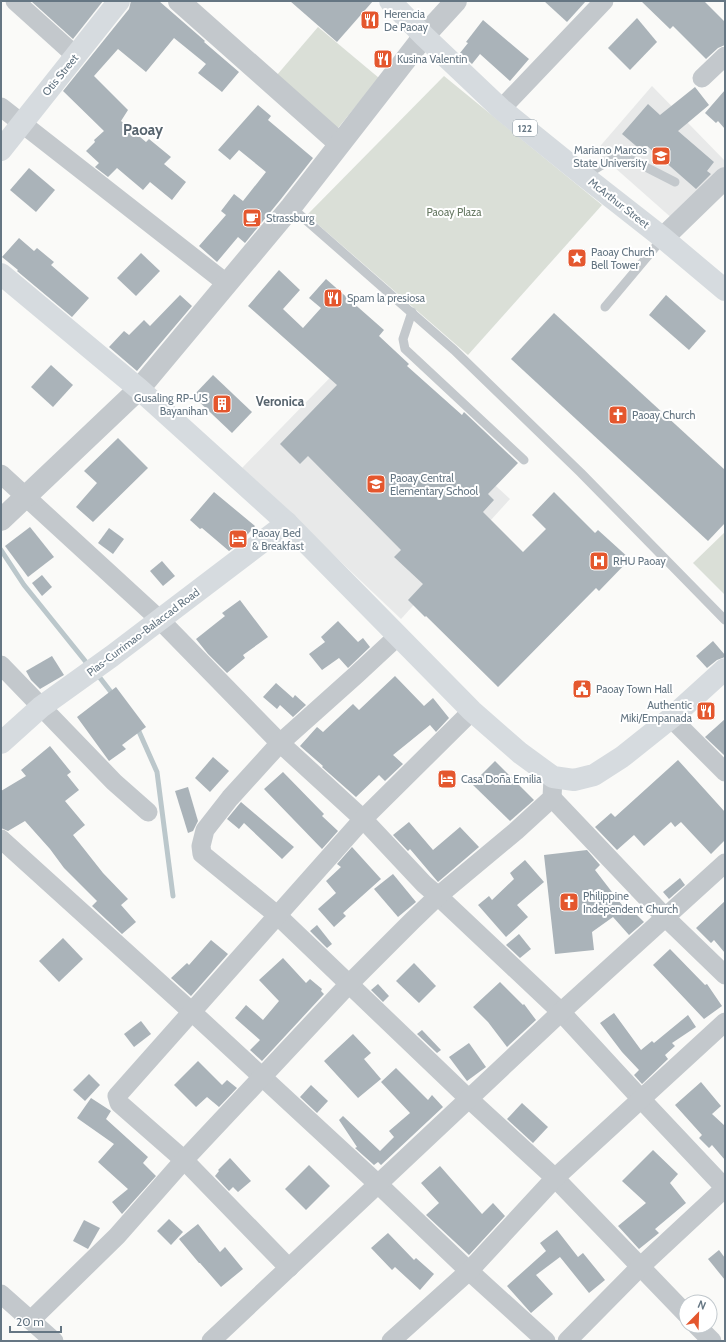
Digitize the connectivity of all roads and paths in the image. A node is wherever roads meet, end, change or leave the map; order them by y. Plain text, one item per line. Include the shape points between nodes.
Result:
1 (15, 1) edge
2 (119, 1) edge
3 (179, 1) edge
4 (390, 1) edge
5 (456, 1) edge
6 (604, 1) edge
7 (424, 36) junction
8 (76, 56) junction
9 (725, 56) edge
10 (702, 78) dead end
11 (1, 107) edge
12 (501, 108) junction
13 (21, 124) junction
14 (339, 143) junction
15 (1, 150) edge
16 (584, 176) junction
17 (725, 178) edge
18 (675, 182) dead end
19 (291, 207) junction
20 (663, 238) junction
21 (1, 274) edge
22 (226, 283) junction
23 (725, 290) edge
24 (605, 307) dead end
25 (412, 312) junction
26 (139, 389) junction
27 (524, 460) dead end
28 (1, 474) edge
29 (25, 496) junction
30 (1, 520) edge
31 (287, 523) junction
32 (159, 619) junction
33 (725, 620) edge
34 (398, 636) junction
35 (1, 665) edge
36 (725, 669) edge
37 (41, 706) junction
38 (472, 711) junction
39 (671, 718) junction
40 (280, 743) junction
41 (1, 744) edge
42 (725, 772) edge
43 (553, 788) junction
44 (148, 812) dead end
45 (362, 819) junction
46 (1, 839) edge
47 (725, 863) edge
48 (438, 896) junction
49 (277, 915) junction
50 (665, 917) junction
51 (725, 975) edge
52 (349, 984) junction
53 (192, 1012) junction
54 (561, 1012) junction
55 (725, 1022) edge
56 (262, 1077) junction
57 (469, 1099) junction
58 (641, 1099) junction
59 (184, 1160) junction
60 (555, 1178) junction
61 (378, 1184) junction
62 (725, 1188) edge
63 (640, 1267) junction
64 (289, 1268) junction
65 (469, 1271) junction
66 (1, 1294) edge
67 (678, 1306) edge
68 (31, 1320) junction
69 (54, 1341) edge
70 (211, 1341) edge
71 (391, 1341) edge
72 (546, 1341) edge
73 (566, 1341) edge

1 - 8 street
2 - 8 main road, Otis Street
3 - 14 street
4 - 7 main road, McArthur Street / 122
5 - 7 street
6 - 12 street
7 - 12 main road, McArthur Street / 122
7 - 14 street
8 - 13 main road, Otis Street
9 - 10 street
11 - 13 street
12 - 16 main road, McArthur Street / 122
13 - 15 main road, Otis Street
13 - 22 street
14 - 19 street
16 - 18 lane via 617,156 628,158
16 - 20 main road, McArthur Street / 122
17 - 20 street
19 - 22 street
19 - 25 lane
20 - 23 main road, McArthur Street / 122
20 - 24 lane
21 - 26 main road
22 - 26 street
25 - 27 lane via 402,339 405,349
25 - 33 lane via 581,473
26 - 29 street
26 - 31 main road
28 - 29 street
29 - 30 street
29 - 32 street
31 - 32 main road, Pias-Currimao-Balaccad Road
31 - 34 main road
32 - 37 main road, Pias-Currimao-Balaccad Road
32 - 40 street
34 - 38 main road
34 - 40 street
35 - 37 street
36 - 39 main road
37 - 41 main road, Pias-Currimao-Balaccad Road
37 - 44 street via 114,782
38 - 43 main road via 520,753
38 - 45 street
39 - 42 street
39 - 43 main road via 622,757 594,775
40 - 45 street
40 - 49 street via 209,824 201,846 202,854
43 - 48 street via 516,831
43 - 50 street
45 - 48 street
45 - 49 street
46 - 53 street
47 - 50 street
48 - 52 street
48 - 54 street
49 - 52 street
49 - 53 street
50 - 51 street
50 - 54 street
52 - 56 street
52 - 57 street
53 - 56 street
53 - 59 street via 117,1096 118,1103
54 - 57 street
54 - 58 street
55 - 58 street
56 - 59 street
56 - 61 street
57 - 60 street
57 - 61 street
58 - 60 street
58 - 62 street
59 - 64 street
59 - 68 street via 117,1236
60 - 63 street
60 - 65 street
61 - 64 street
61 - 65 street
62 - 63 street
63 - 67 street
63 - 73 street
64 - 70 street
65 - 71 street
65 - 72 street
66 - 68 street
68 - 69 street

